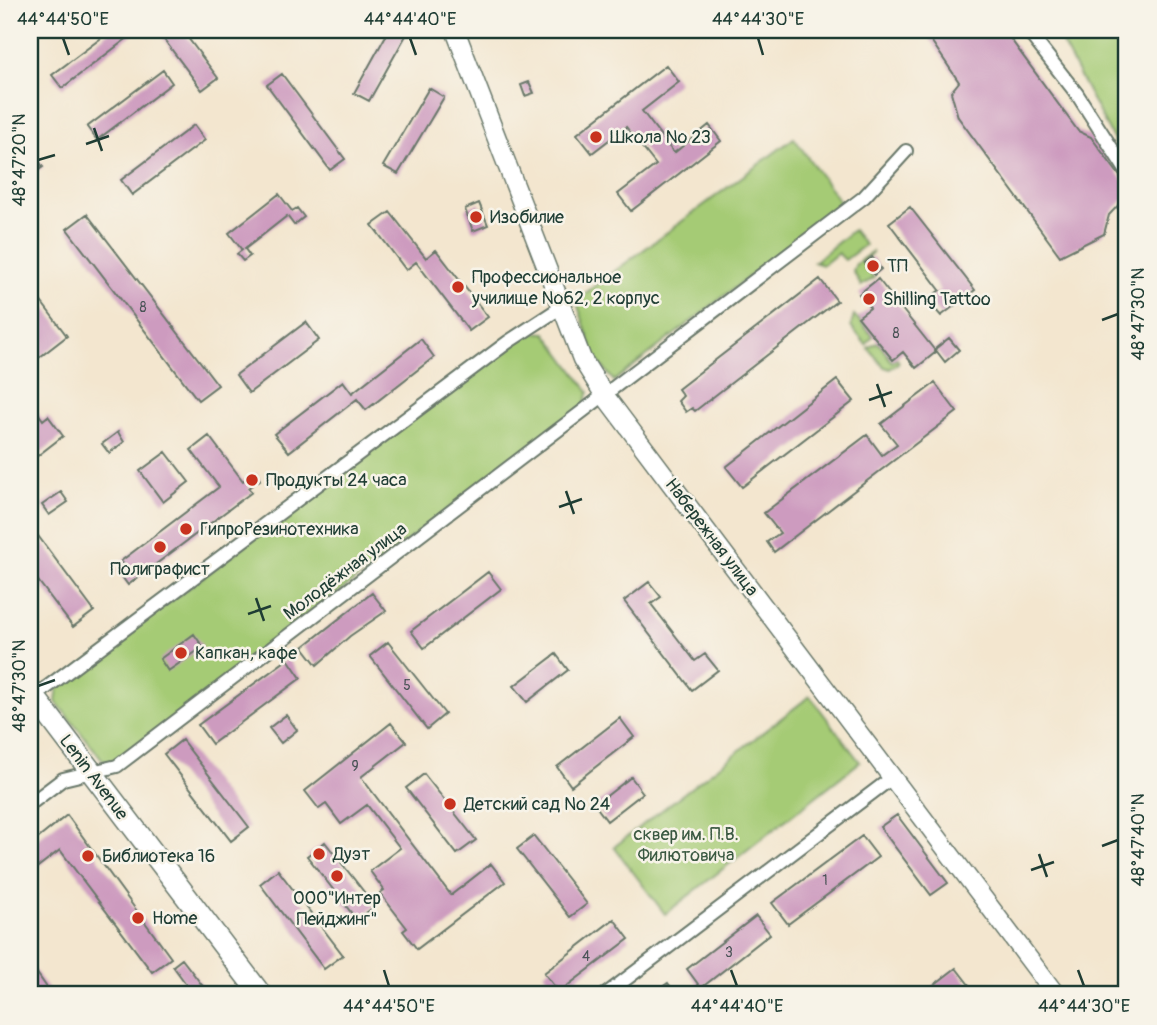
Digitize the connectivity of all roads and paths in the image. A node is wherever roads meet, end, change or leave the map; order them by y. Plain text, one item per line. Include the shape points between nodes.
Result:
1 (455, 30) edge
2 (1027, 30) edge
3 (906, 152) dead end
4 (1127, 173) edge
5 (560, 308) junction
6 (605, 396) junction
7 (32, 694) edge
8 (90, 772) junction
9 (892, 777) junction
10 (30, 804) edge
11 (261, 995) edge
12 (605, 995) edge
13 (1056, 995) edge

1 - 5 street, Набережная улица
2 - 4 street via 1077,94
3 - 6 street, Молодёжная улица via 864,197
5 - 6 street, Набережная улица via 582,359
5 - 7 street
6 - 8 street, Молодёжная улица via 117,766
6 - 9 street, Набережная улица
7 - 8 main road, Lenin Avenue
8 - 10 street, Молодёжная улица via 63,779
8 - 11 main road, Lenin Avenue
9 - 12 street
9 - 13 street, Набережная улица

